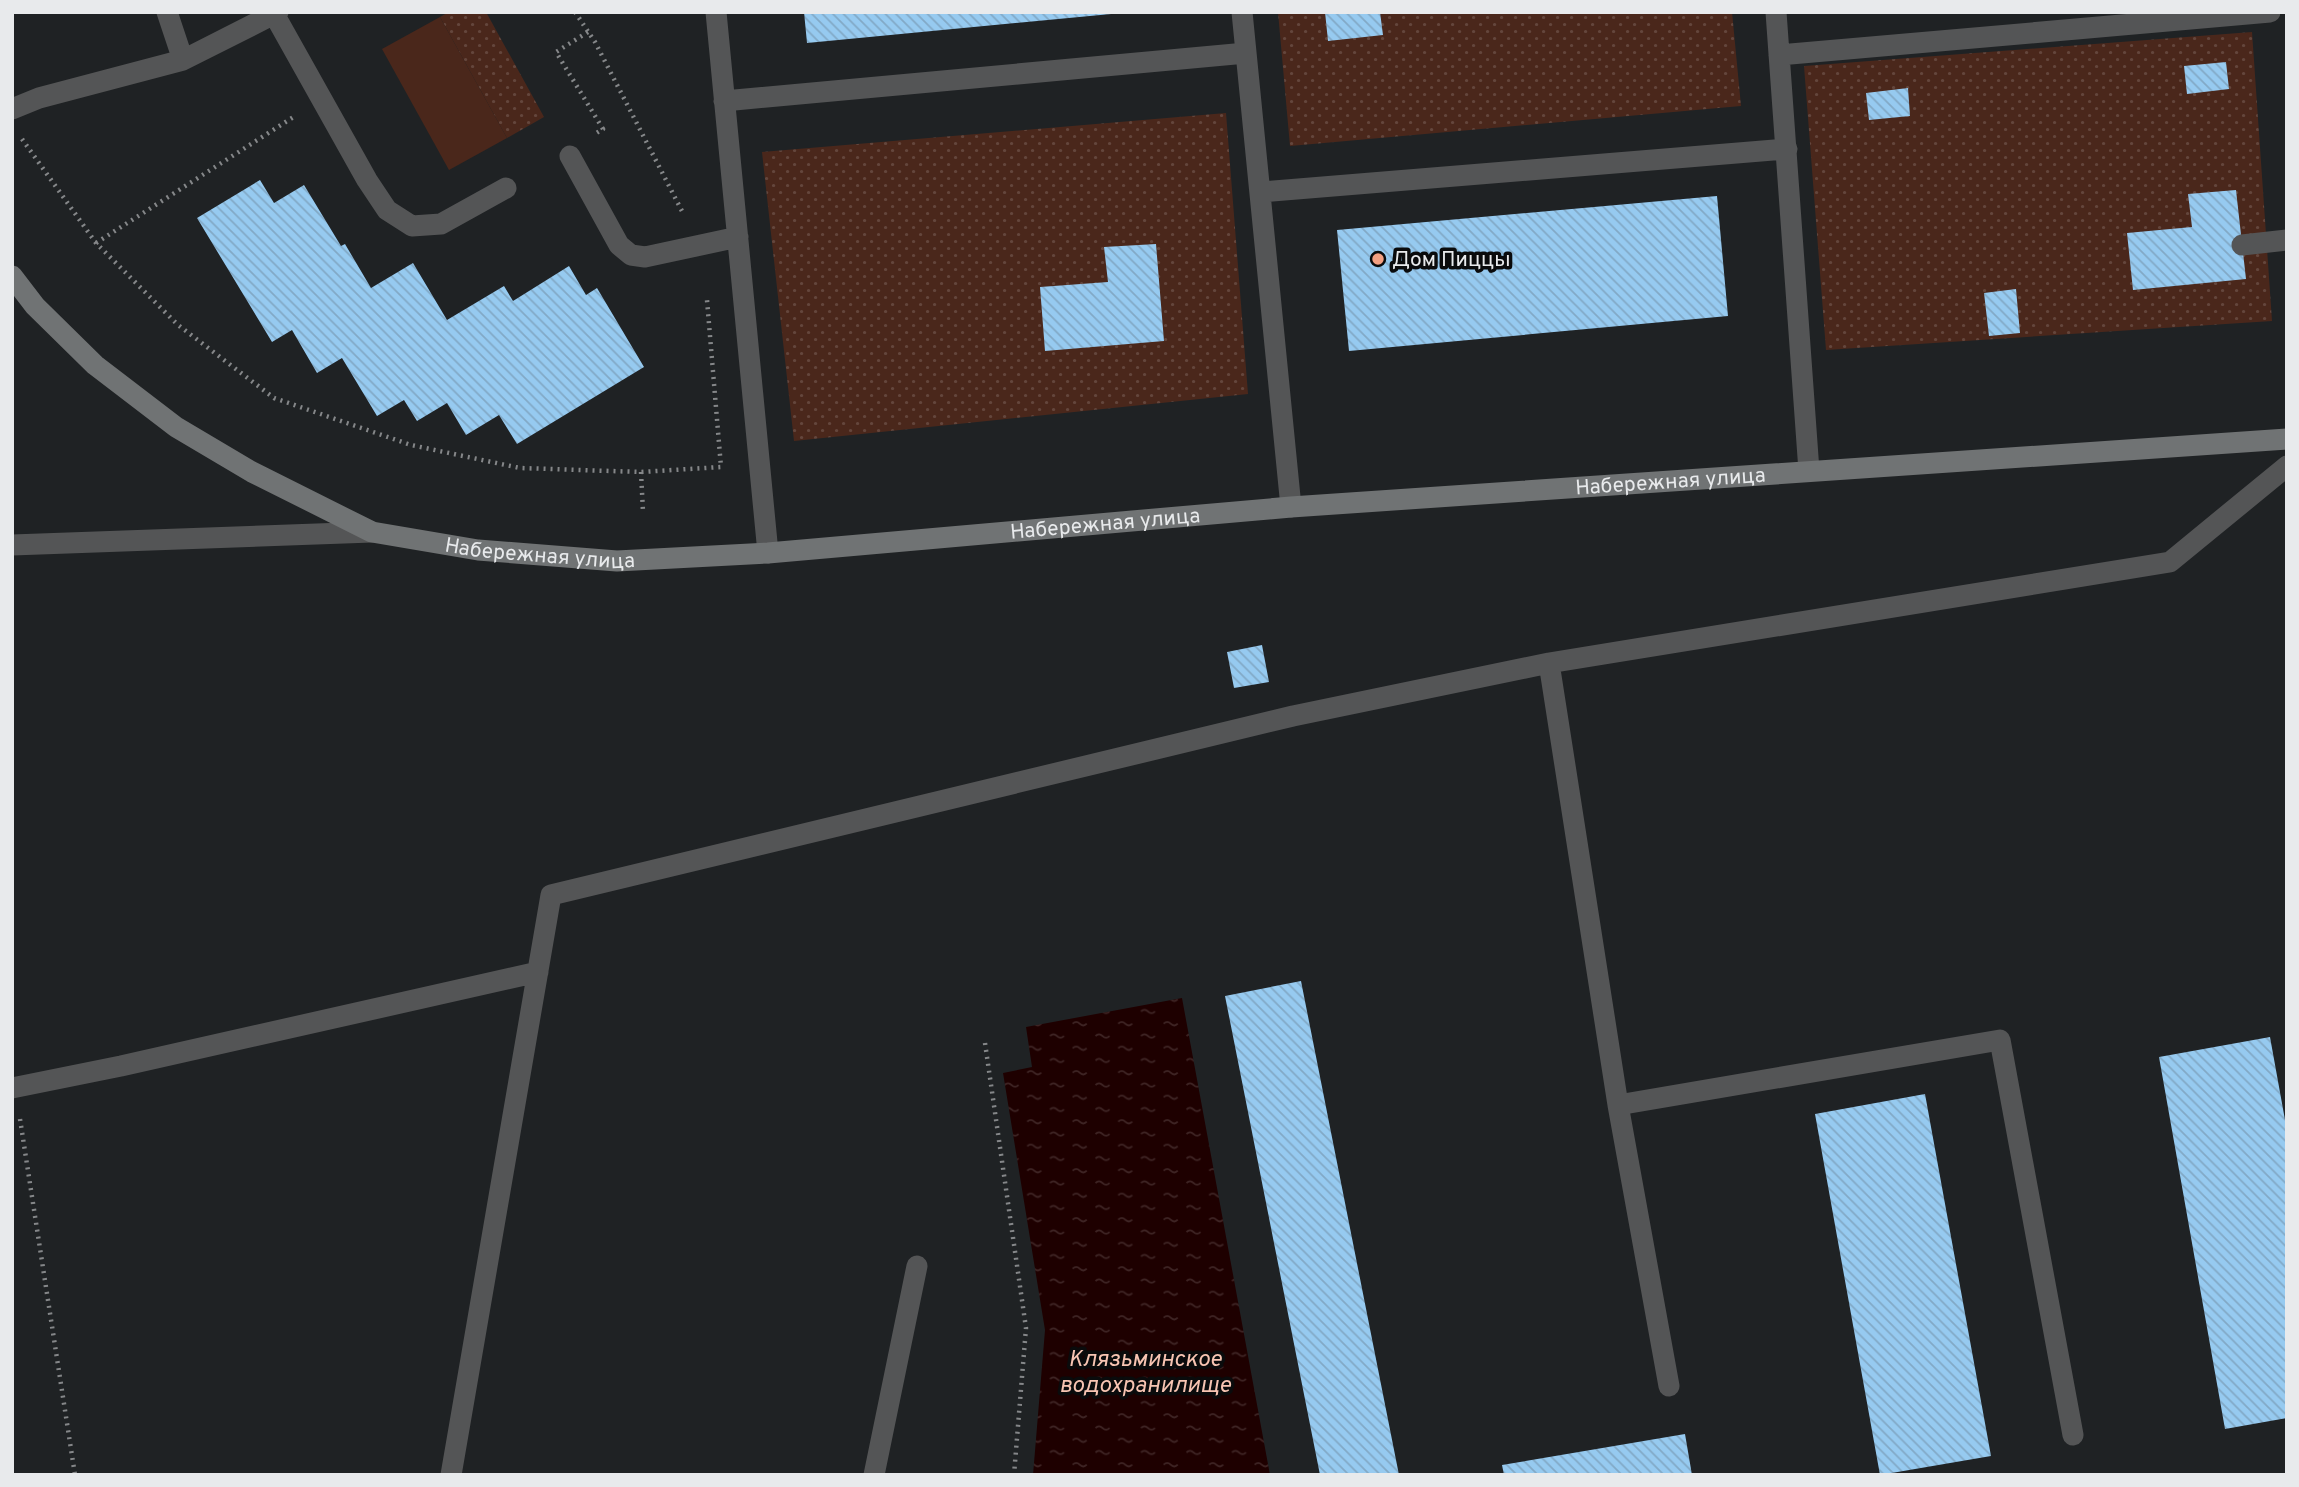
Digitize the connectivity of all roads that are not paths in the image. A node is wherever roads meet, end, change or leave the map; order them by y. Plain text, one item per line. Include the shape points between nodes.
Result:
1 (167, 12) edge
2 (716, 12) edge
3 (1242, 12) edge
4 (1776, 12) edge
5 (2270, 12) edge
6 (276, 13) edge
7 (1246, 53) junction
8 (1779, 55) junction
9 (183, 60) junction
10 (724, 101) junction
11 (12, 109) edge
12 (1787, 149) junction
13 (570, 156) dead end
14 (506, 188) dead end
15 (1261, 192) junction
16 (738, 237) junction
17 (2287, 240) edge
18 (2242, 245) dead end
19 (12, 276) edge
20 (2287, 439) edge
21 (2287, 466) edge
22 (1810, 471) junction
23 (1291, 507) junction
24 (372, 532) junction
25 (12, 545) edge
26 (768, 553) junction
27 (1549, 663) junction
28 (538, 972) junction
29 (14, 1088) edge
30 (1618, 1105) junction
31 (918, 1266) dead end
32 (1669, 1386) dead end
33 (2074, 1435) dead end
34 (451, 1475) edge
35 (874, 1475) edge

1 - 9 lane
2 - 10 lane
3 - 7 lane
4 - 8 lane
5 - 8 lane
6 - 9 lane
6 - 14 lane via 387,211 412,226 441,224
7 - 10 lane
7 - 15 lane
8 - 12 lane
9 - 11 lane via 39,97
10 - 16 lane
12 - 15 lane
12 - 22 lane
13 - 16 lane via 619,245 631,255 645,257
15 - 23 lane
16 - 26 lane
17 - 18 lane
19 - 24 street, Набережная улица via 94,365 176,427 252,472
20 - 22 street, Набережная улица
21 - 27 lane via 2170,562
22 - 23 street, Набережная улица
23 - 26 street, Набережная улица
24 - 25 lane
24 - 26 street, Набережная улица via 478,550 617,561
27 - 28 lane via 1293,716 551,895
27 - 30 lane
28 - 29 lane
28 - 34 lane
30 - 32 lane
30 - 33 lane via 2000,1040
31 - 35 lane

